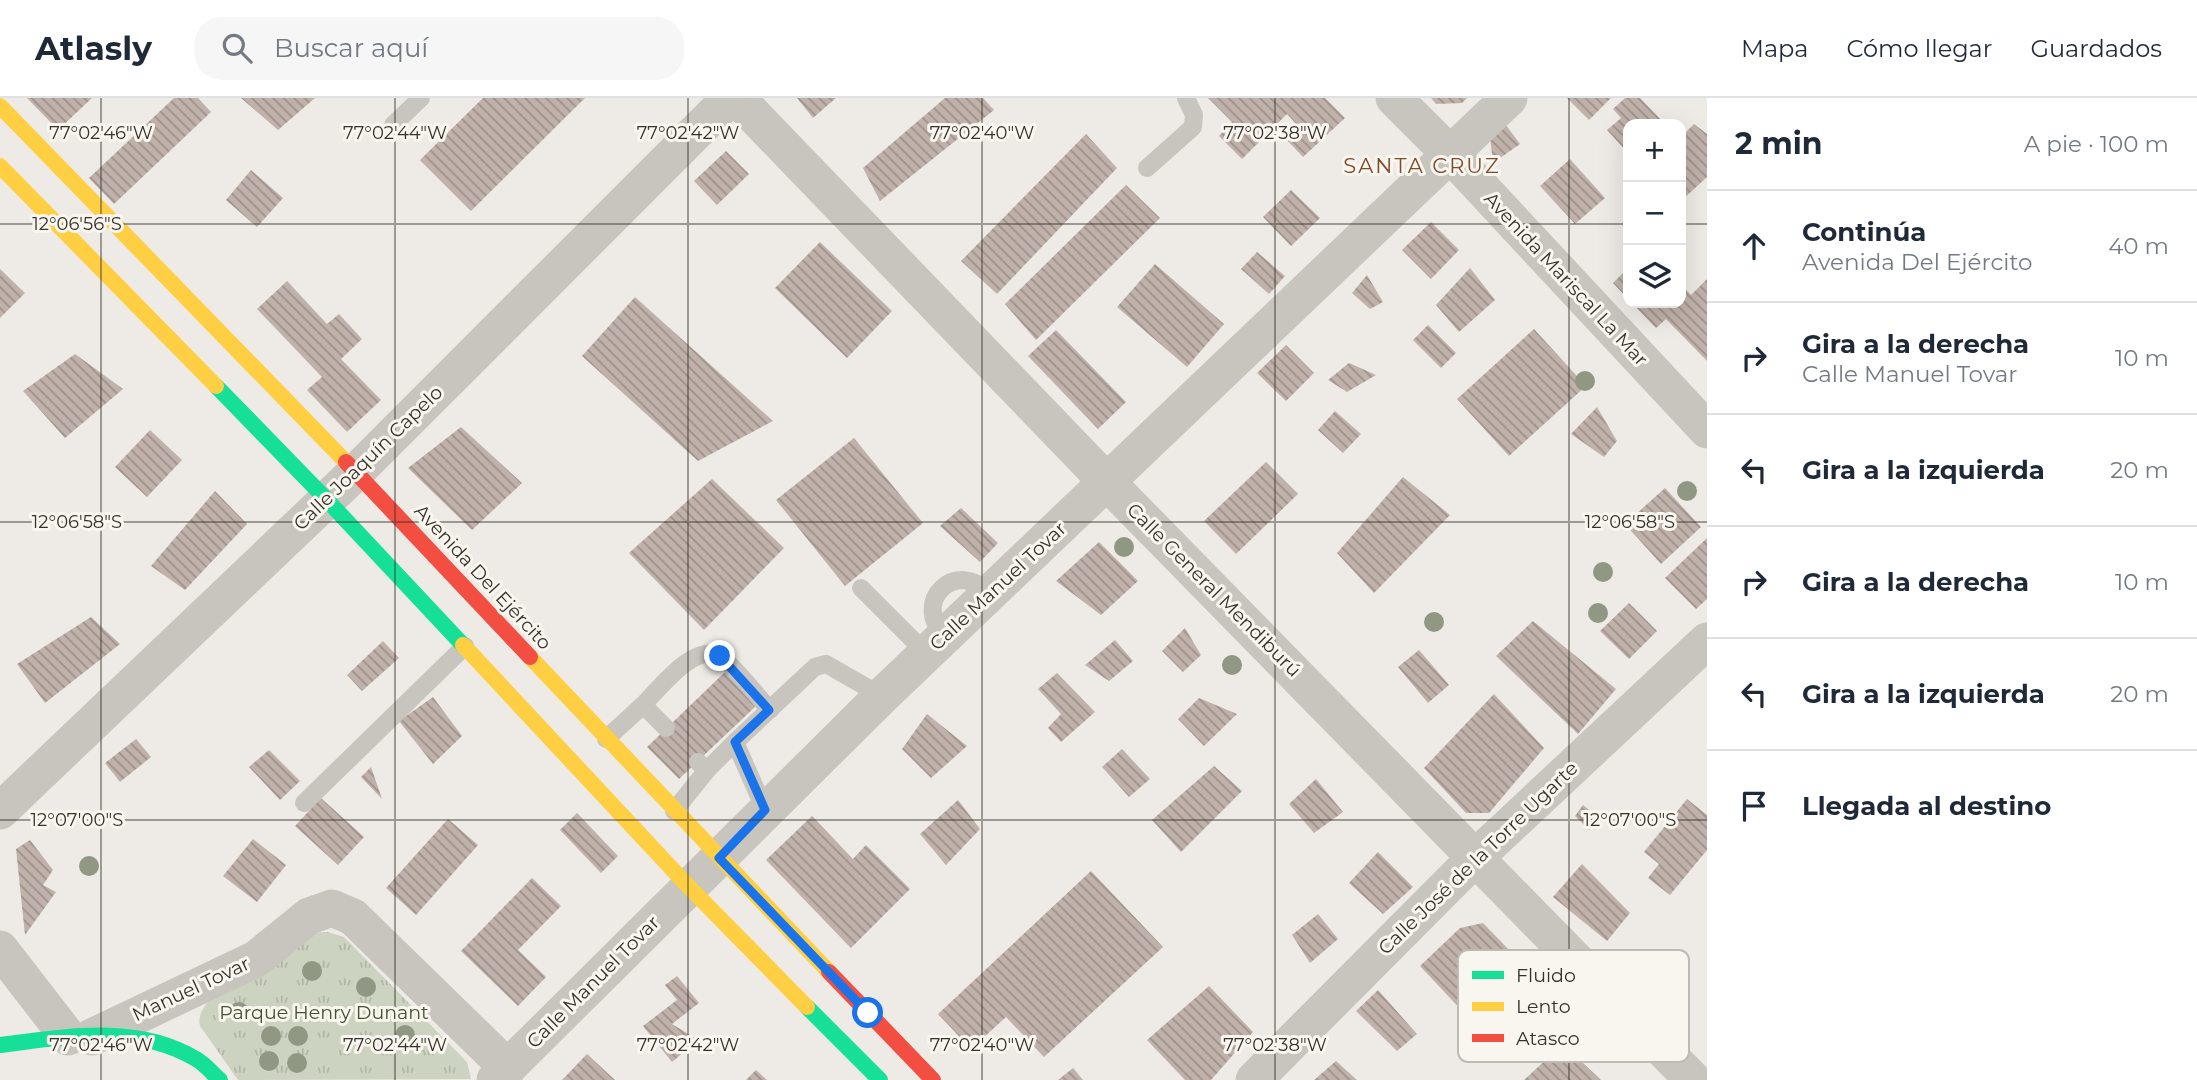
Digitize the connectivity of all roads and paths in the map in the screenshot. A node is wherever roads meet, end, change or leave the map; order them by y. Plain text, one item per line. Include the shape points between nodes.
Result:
1 (421, 98) edge
2 (730, 98) edge
3 (737, 98) edge
4 (1186, 98) edge
5 (1394, 98) edge
6 (1508, 98) edge
7 (0, 106) edge
8 (44, 119) dead end
9 (393, 125) dead end
10 (27, 134) junction
11 (1449, 153) junction
12 (0, 166) edge
13 (1147, 167) dead end
14 (1707, 430) edge
15 (356, 472) junction
16 (1108, 483) junction
17 (326, 499) junction
18 (861, 588) dead end
19 (1707, 641) edge
20 (936, 644) junction
21 (465, 646) junction
22 (881, 696) junction
23 (643, 705) junction
24 (769, 710) junction
25 (666, 729) dead end
26 (606, 739) junction
27 (735, 742) junction
28 (304, 803) dead end
29 (765, 810) junction
30 (0, 811) edge
31 (674, 811) junction
32 (1476, 857) junction
33 (719, 858) junction
34 (688, 886) junction
35 (0, 949) edge
36 (1566, 950) edge
37 (80, 1037) junction
38 (0, 1045) edge
39 (1675, 1062) edge
40 (501, 1074) edge
41 (1263, 1077) edge
42 (220, 1080) edge
43 (880, 1080) edge
44 (933, 1080) edge
45 (1693, 1080) edge

1 - 9 lane
2 - 15 street, Calle Joaquín Capelo
3 - 16 street, Calle General Mendiburú
4 - 13 lane via 1194,116 1193,127
5 - 11 street, Avenida Mariscal La Mar
6 - 11 street, Calle Manuel Tovar
7 - 10 main road, Avenida Del Ejército
8 - 10 lane
10 - 15 main road, Avenida Del Ejército
11 - 14 street, Avenida Mariscal La Mar
11 - 16 street, Calle Manuel Tovar
12 - 17 main road
15 - 17 street, Calle Joaquín Capelo
15 - 26 main road, Avenida Del Ejército
16 - 20 street, Calle Manuel Tovar
16 - 32 street, Calle General Mendiburú
17 - 21 main road
17 - 30 street, Calle Joaquín Capelo
18 - 20 lane
19 - 32 street, Calle José de la Torre Ugarte
20 - 22 street, Calle Manuel Tovar
21 - 28 lane
21 - 34 main road
22 - 24 lane via 825,664 815,667
22 - 29 street, Calle Manuel Tovar
23 - 24 lane via 701,653 720,656
23 - 25 lane
23 - 26 lane
24 - 27 lane
26 - 31 main road, Avenida Del Ejército
27 - 29 lane
27 - 31 lane via 702,766
29 - 33 street, Calle Manuel Tovar
31 - 33 main road, Avenida Del Ejército
32 - 36 street, Calle General Mendiburú
32 - 41 street, Calle José de la Torre Ugarte
33 - 34 street, Calle Manuel Tovar
33 - 44 main road, Avenida Del Ejército
34 - 40 street, Calle Manuel Tovar
34 - 43 main road
35 - 37 street
37 - 38 main road
37 - 40 street, Manuel Tovar via 256,959 309,916 332,908 353,917
37 - 42 main road via 132,1037 166,1044 199,1061
39 - 45 street, Calle General Mendiburú

